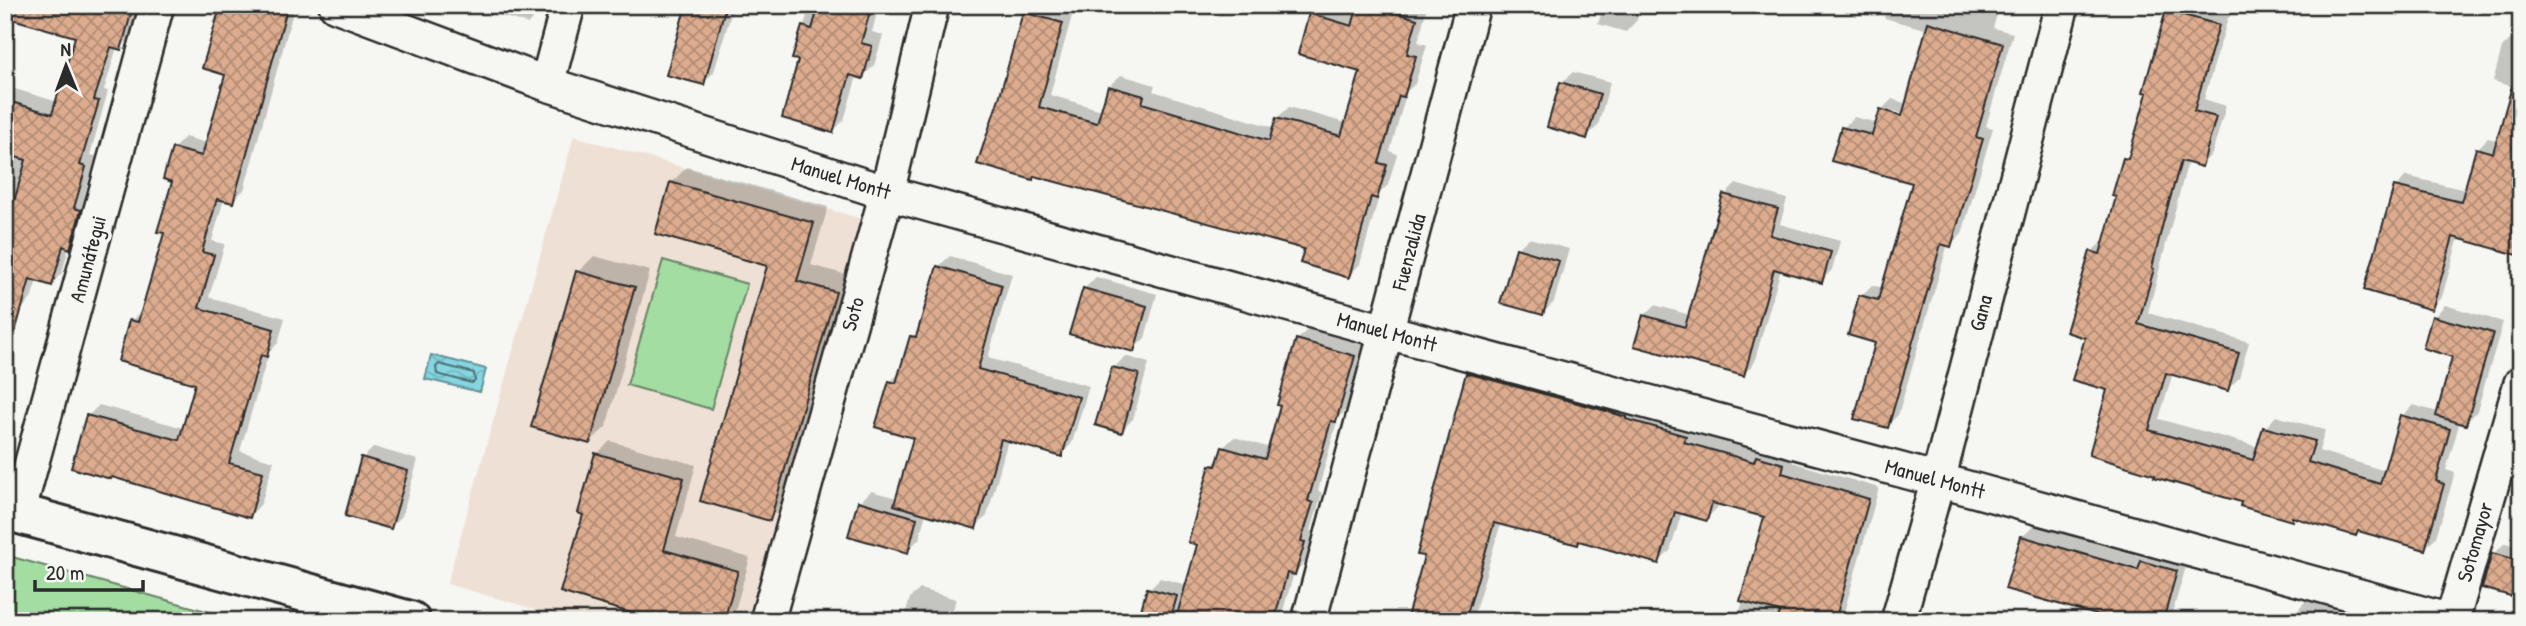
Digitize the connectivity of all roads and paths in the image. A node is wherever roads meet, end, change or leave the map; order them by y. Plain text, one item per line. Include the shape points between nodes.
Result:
1 (157, 5) edge
2 (336, 5) edge
3 (568, 5) edge
4 (932, 5) edge
5 (1473, 5) edge
6 (2062, 5) edge
7 (547, 85) junction
8 (887, 193) junction
9 (1388, 332) junction
10 (2521, 383) edge
11 (1938, 480) junction
12 (12, 511) edge
13 (410, 621) edge
14 (768, 621) edge
15 (1310, 621) edge
16 (1898, 621) edge
17 (2451, 621) edge

1 - 12 street, Amunátegui
2 - 7 street, Manuel Montt
3 - 7 street
4 - 8 street, Soto
5 - 9 street, Fuenzalida
6 - 11 street, Gana
7 - 8 street, Manuel Montt
8 - 9 street, Manuel Montt
8 - 14 street, Soto
9 - 11 street, Manuel Montt
9 - 15 street, Fuenzalida
10 - 17 street, Sotomayor
11 - 16 street, Gana
11 - 17 street, Manuel Montt
12 - 13 main road

